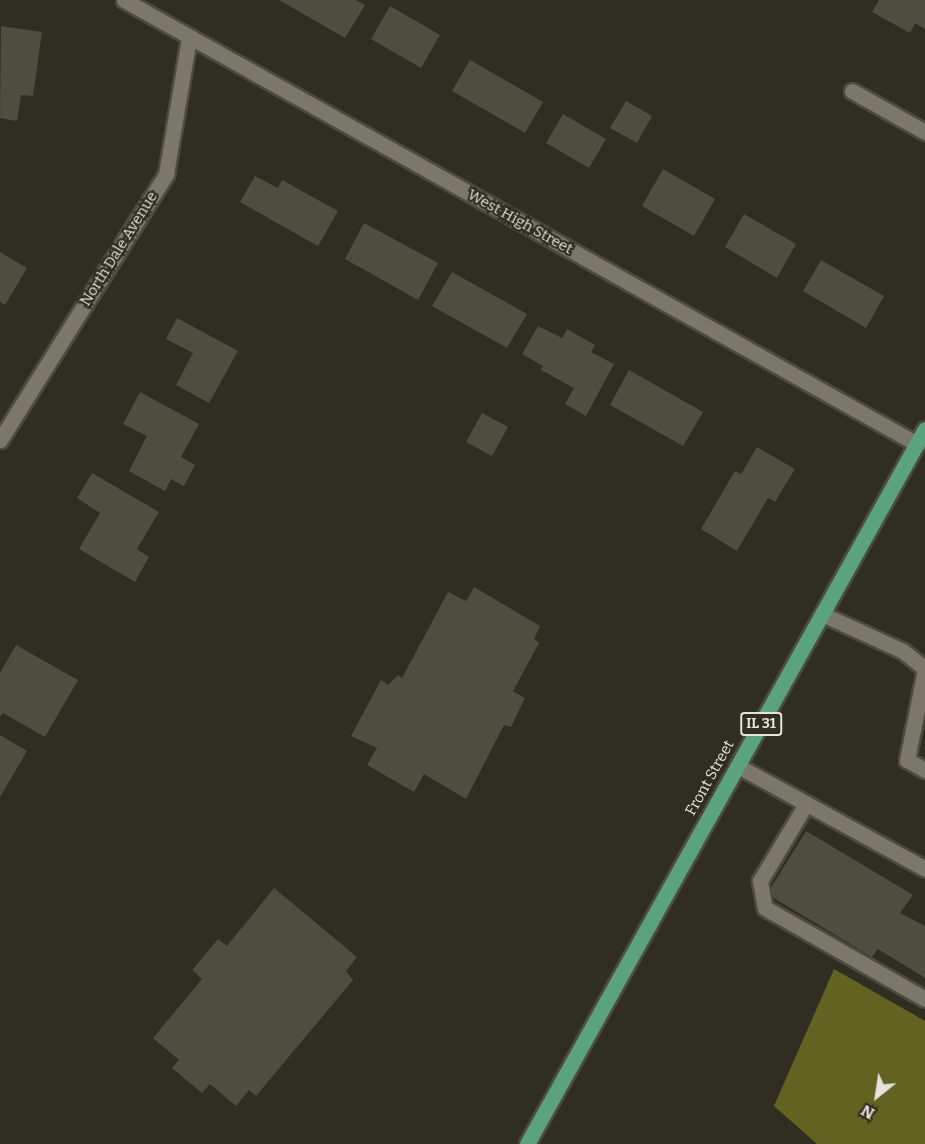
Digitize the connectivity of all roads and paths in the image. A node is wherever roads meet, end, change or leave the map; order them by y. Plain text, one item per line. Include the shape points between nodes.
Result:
1 (124, 0) edge
2 (189, 38) junction
3 (852, 91) dead end
4 (925, 132) edge
5 (5, 422) edge
6 (925, 429) edge
7 (0, 440) edge
8 (917, 444) junction
9 (822, 614) junction
10 (738, 766) junction
11 (925, 770) edge
12 (806, 804) junction
13 (925, 869) edge
14 (925, 999) edge
15 (527, 1144) edge

1 - 2 street, West High Street
2 - 5 street, North Dale Avenue via 166,174
2 - 8 street, West High Street
3 - 4 street
5 - 7 street, North Dale Avenue
6 - 8 main road, Front Street / IL 31
8 - 9 main road, Front Street / IL 31
9 - 10 main road, Front Street / IL 31
9 - 11 street via 903,651 925,669 907,760
10 - 12 street
10 - 15 main road, Front Street / IL 31
12 - 13 street
12 - 14 street via 760,881 765,908

